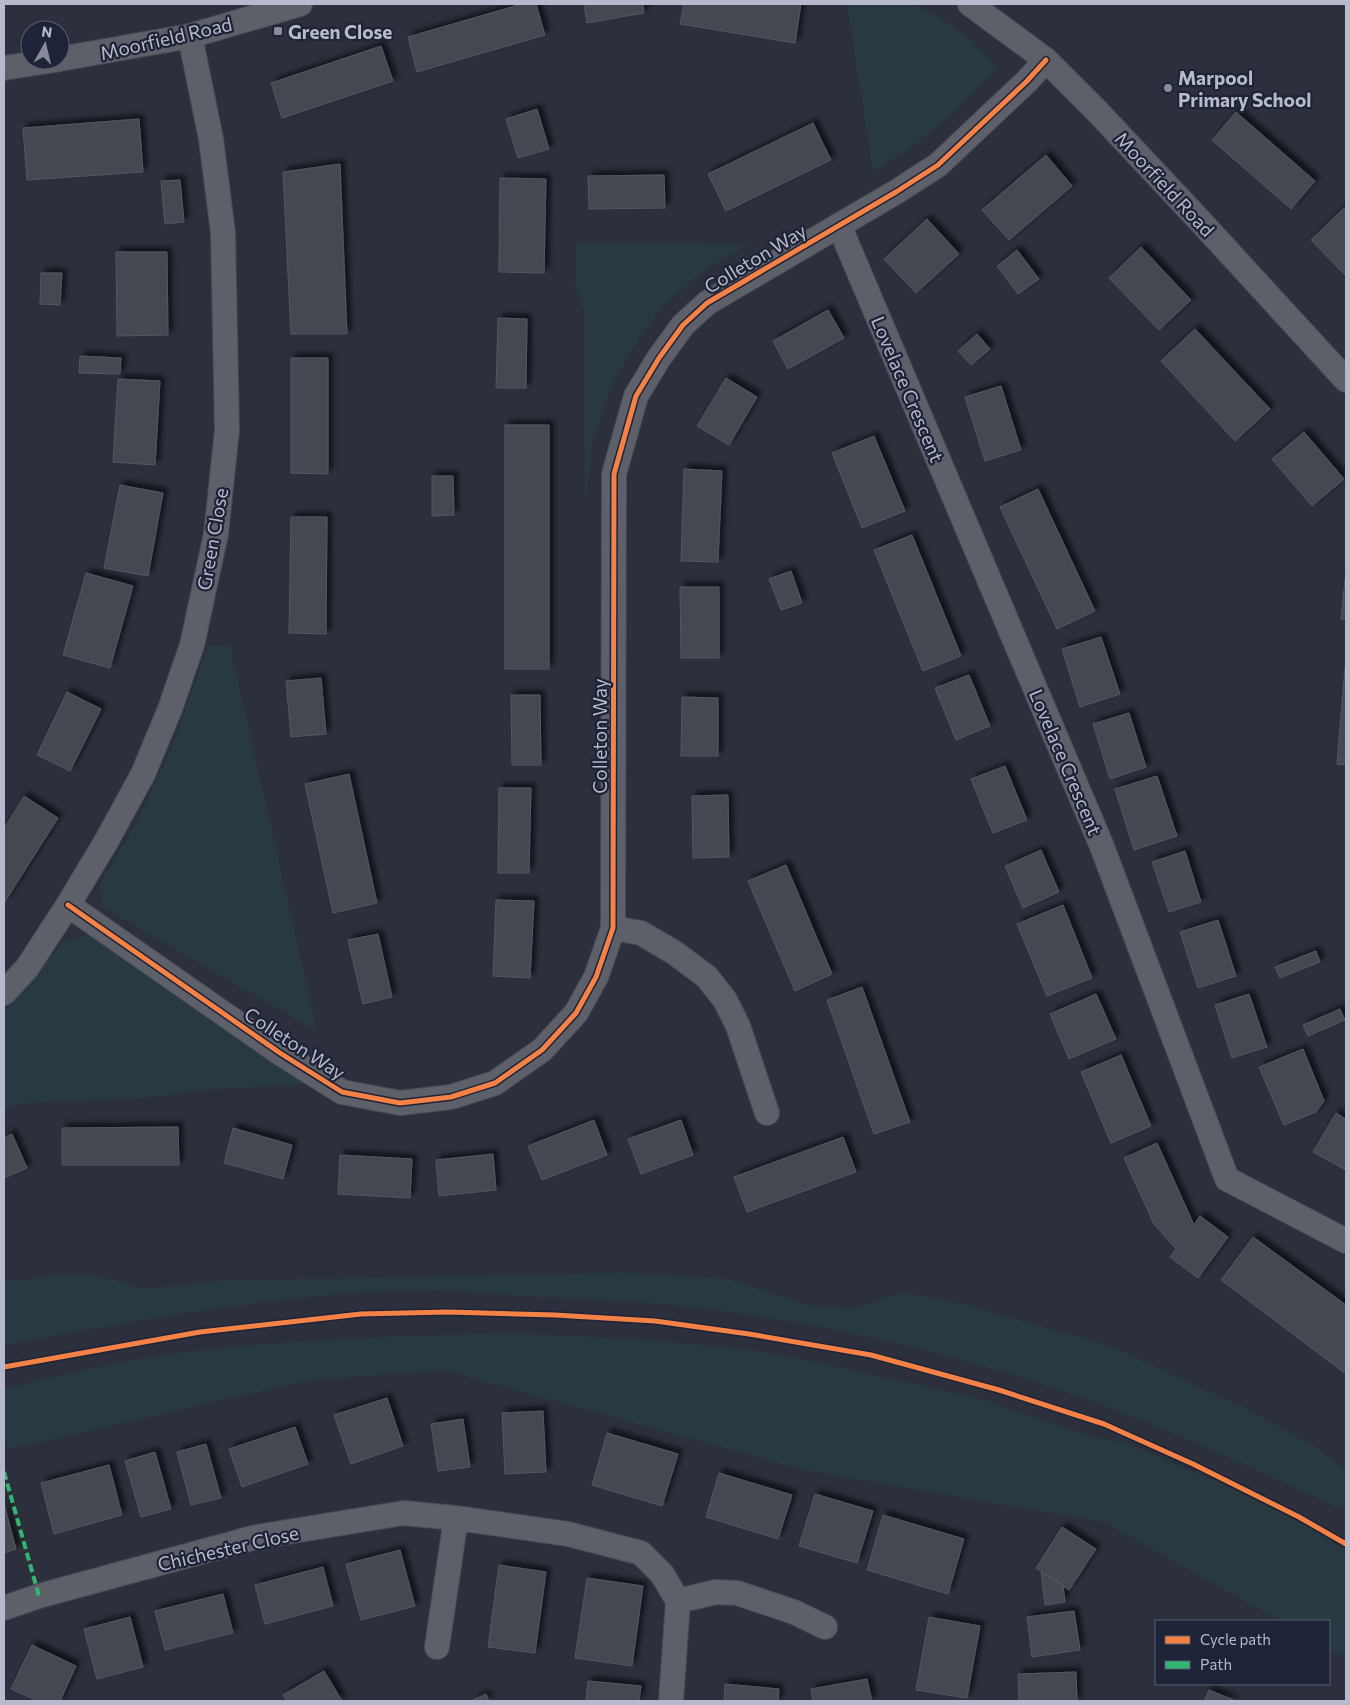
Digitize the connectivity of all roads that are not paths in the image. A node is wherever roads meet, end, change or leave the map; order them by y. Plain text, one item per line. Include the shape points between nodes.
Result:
1 (300, 4) edge
2 (970, 4) edge
3 (190, 36) junction
4 (70, 57) edge
5 (1046, 60) junction
6 (20, 65) edge
7 (4, 68) edge
8 (839, 226) junction
9 (1346, 380) edge
10 (68, 905) junction
11 (614, 928) junction
12 (4, 993) edge
13 (767, 1113) dead end
14 (1346, 1241) edge
15 (456, 1518) junction
16 (678, 1601) junction
17 (4, 1608) edge
18 (825, 1628) dead end
19 (437, 1647) dead end
20 (671, 1701) edge

1 - 3 street, Moorfield Road
2 - 5 street, Moorfield Road
3 - 4 street, Moorfield Road
3 - 10 street, Green Close via 211,139 223,233 227,430 216,534 192,645 170,709 143,774
5 - 8 street, Colleton Way via 1027,82 938,165
5 - 9 street, Moorfield Road
6 - 7 street
8 - 11 street, Colleton Way via 707,303 683,325 636,396 614,474
8 - 14 street, Lovelace Crescent via 1101,844 1227,1179
10 - 11 street, Colleton Way via 280,1053 342,1092 400,1103 451,1097 495,1083 542,1050 576,1013 596,977
10 - 12 street, Green Close via 27,968
11 - 13 street via 640,933 676,953 707,977 725,1000 738,1026
15 - 16 street, Chichester Close via 568,1534 641,1552 662,1574
15 - 17 street, Chichester Close via 404,1513 256,1537
15 - 19 street
16 - 18 street via 716,1592 737,1593 794,1612
16 - 20 street

